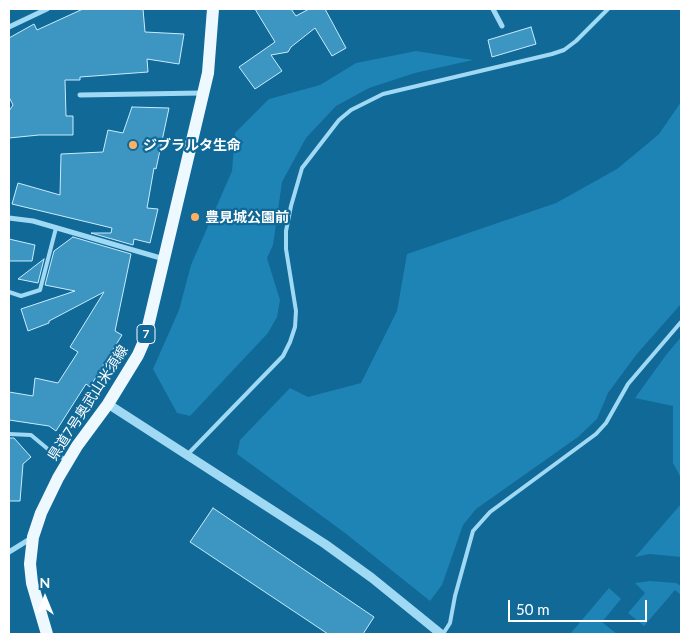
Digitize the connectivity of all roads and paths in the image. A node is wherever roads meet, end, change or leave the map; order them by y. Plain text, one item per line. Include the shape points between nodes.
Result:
1 (46, 9) edge
2 (213, 9) edge
3 (492, 9) edge
4 (608, 9) edge
5 (502, 26) dead end
6 (9, 27) edge
7 (203, 93) junction
8 (80, 95) dead end
9 (9, 218) edge
10 (56, 228) junction
11 (164, 259) junction
12 (9, 292) edge
13 (681, 322) edge
14 (108, 404) junction
15 (9, 434) edge
16 (187, 455) junction
17 (68, 461) junction
18 (33, 537) junction
19 (9, 552) edge
20 (47, 634) edge
21 (442, 634) edge

1 - 6 street
2 - 7 main road, 県道7号奥武山米須線 / 7 via 211,49
3 - 5 street
4 - 16 lane via 564,50 383,94 350,110 338,120 302,168 286,231 296,310 296,327 290,342 283,356
7 - 8 street
7 - 11 main road, 県道7号奥武山米須線 / 7
9 - 10 street
10 - 11 street
10 - 12 lane via 40,290 21,296
11 - 14 main road, 県道7号奥武山米須線 / 7 via 145,338
13 - 21 lane via 628,384 596,434 490,512 473,531 450,624
14 - 16 street
14 - 17 main road, 県道7号奥武山米須線 / 7
15 - 17 lane via 31,435
16 - 21 street via 325,544
17 - 18 main road, 県道7号奥武山米須線 / 7 via 50,492
18 - 19 street
18 - 20 main road, 県道7号奥武山米須線 / 7 via 32,583

